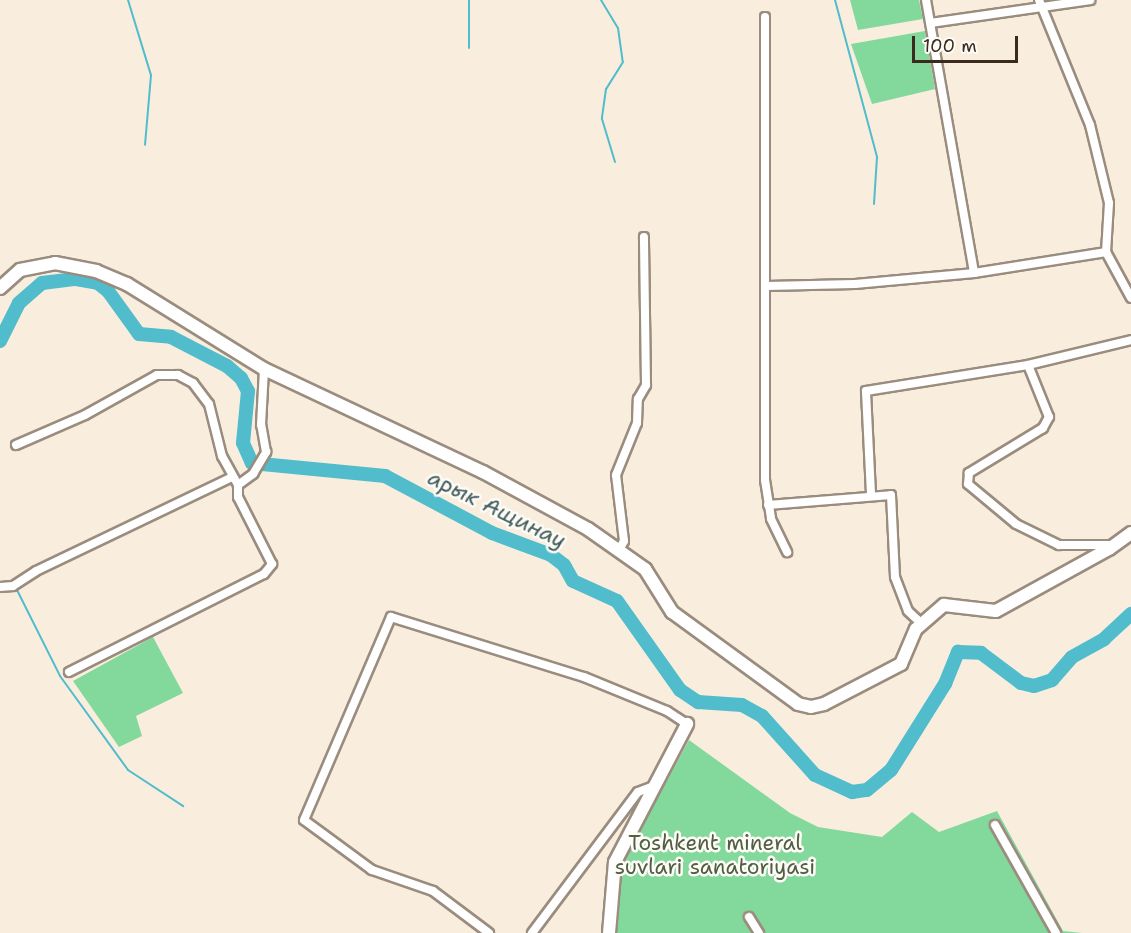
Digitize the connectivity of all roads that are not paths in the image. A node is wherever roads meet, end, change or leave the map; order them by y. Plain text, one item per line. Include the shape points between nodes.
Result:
1 (926, 0) edge
2 (1039, 0) edge
3 (1090, 0) edge
4 (1042, 9) junction
5 (765, 16) dead end
6 (931, 23) junction
7 (644, 237) dead end
8 (1106, 252) junction
9 (974, 273) junction
10 (767, 286) junction
11 (0, 288) edge
12 (1131, 298) edge
13 (1131, 340) edge
14 (1028, 365) junction
15 (264, 369) junction
16 (16, 445) dead end
17 (232, 477) junction
18 (238, 485) junction
19 (871, 494) junction
20 (768, 505) junction
21 (1131, 533) edge
22 (1116, 544) junction
23 (619, 550) junction
24 (787, 552) dead end
25 (0, 587) edge
26 (921, 623) junction
27 (69, 672) dead end
28 (687, 724) joint
29 (654, 786) junction
30 (995, 825) dead end
31 (749, 917) dead end
32 (489, 933) edge
33 (532, 933) edge
34 (609, 933) edge
35 (759, 933) edge
36 (1056, 933) edge

1 - 6 street
2 - 4 street
3 - 4 street
4 - 6 street
4 - 8 street via 1098,152 1109,203
5 - 10 street
6 - 9 street
7 - 23 street via 646,385 638,399 637,423 616,475 624,541
8 - 9 street
8 - 12 street
9 - 10 street via 855,284
10 - 20 street
11 - 15 main road via 20,270 37,264 55,263 96,271 127,284
13 - 14 street
14 - 19 street via 866,391
14 - 22 street via 1049,417 1043,428 969,473 968,484 1016,524 1059,545
15 - 18 street via 261,425 266,452 253,474
15 - 23 main road via 541,501
16 - 17 street via 85,415 157,375 178,375 193,383 209,404 222,456
17 - 18 street
17 - 25 street via 36,571 13,586
18 - 27 street via 238,497 269,552 272,564 264,574
19 - 20 street
19 - 26 street via 891,495 895,577 908,611
20 - 24 street
21 - 22 main road
22 - 26 main road via 996,611 944,605
23 - 26 main road via 645,569 672,612 798,704 824,705 892,670 901,664
28 - 29 main road
28 - 32 street via 667,711 584,677 391,617 304,820 372,870 433,891
29 - 33 street via 638,792
29 - 34 main road via 615,862
30 - 36 street
31 - 35 street

